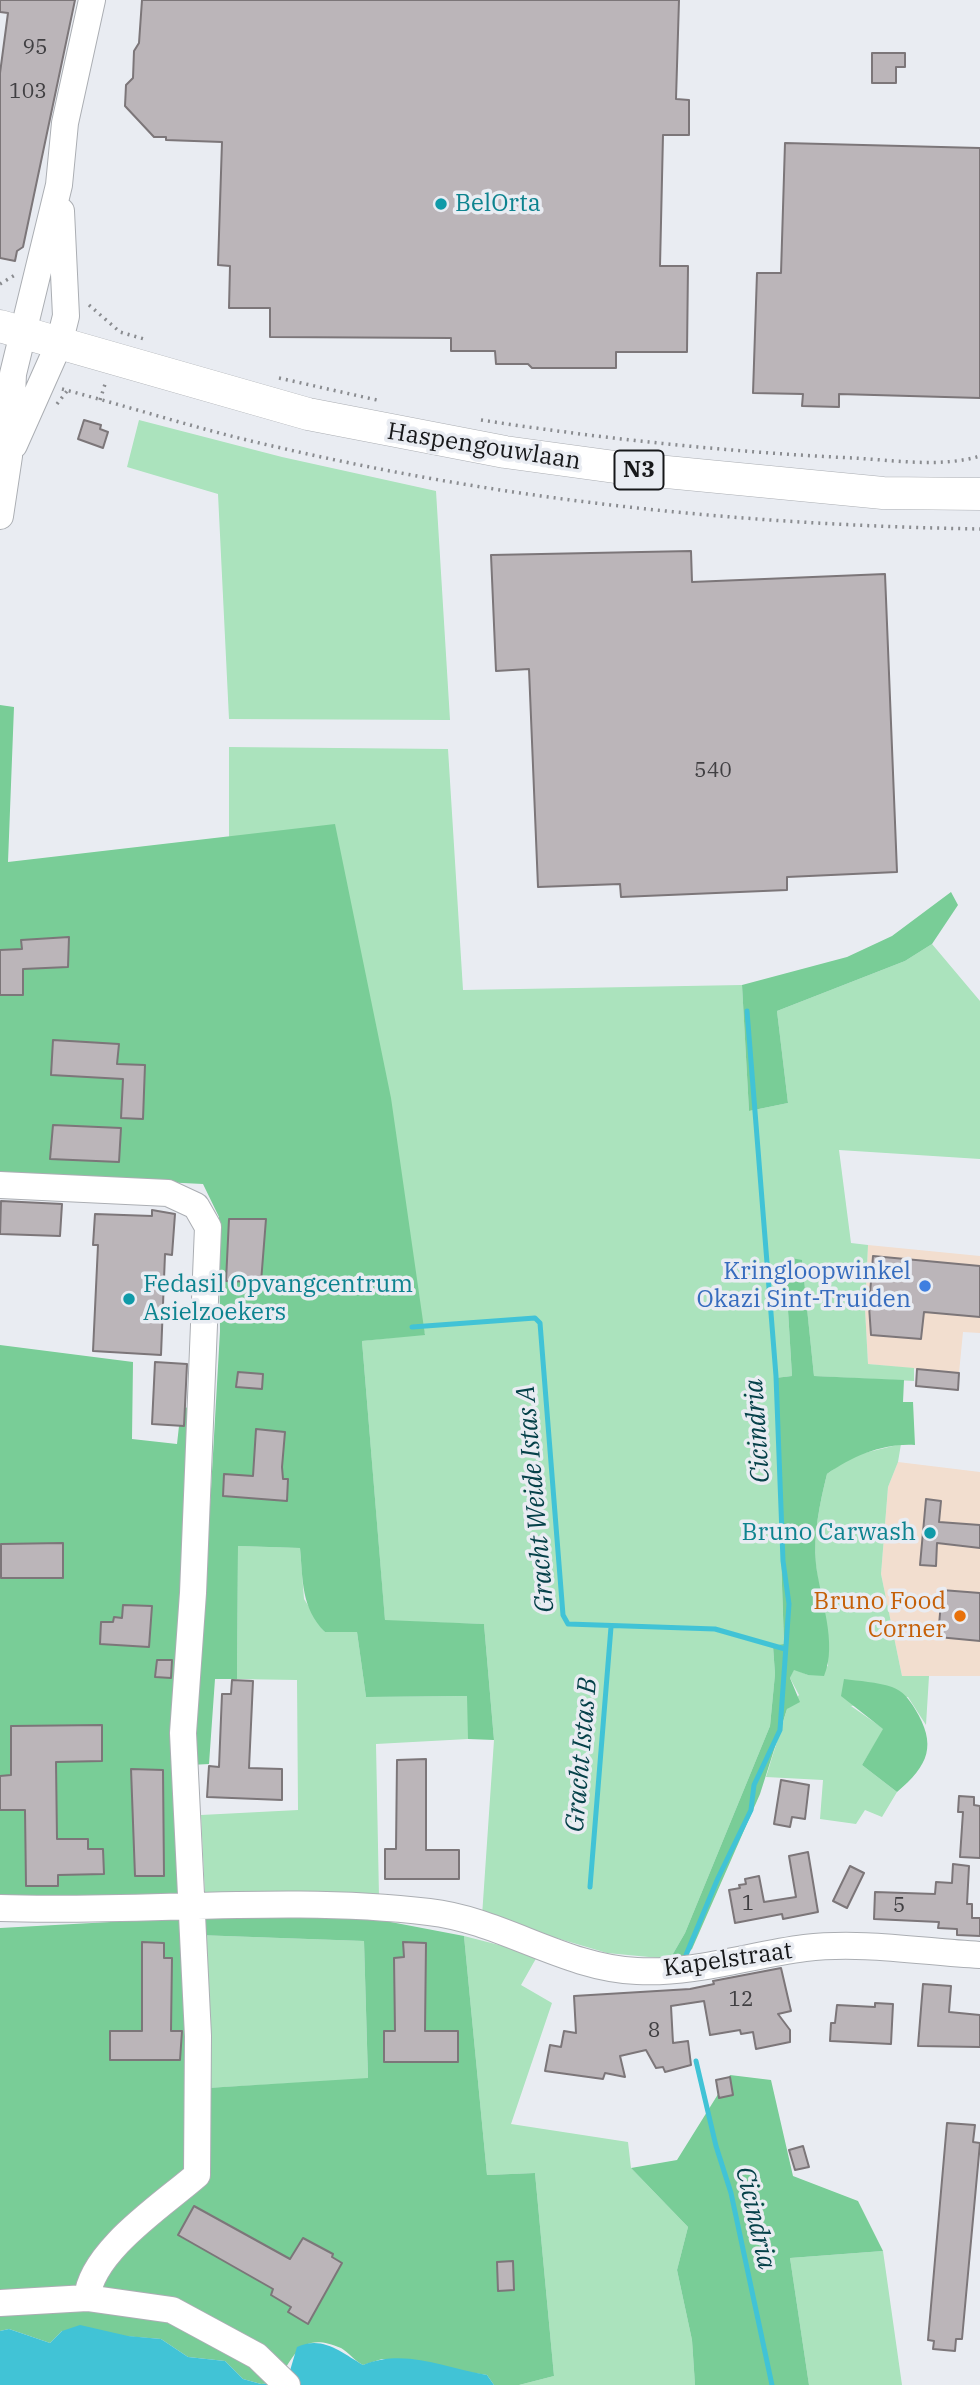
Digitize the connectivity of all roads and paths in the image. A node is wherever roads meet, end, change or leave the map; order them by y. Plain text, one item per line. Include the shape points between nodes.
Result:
1 (92, 0) edge
2 (59, 185) junction
3 (12, 329) edge
4 (120, 332) dead end
5 (145, 340) dead end
6 (59, 344) junction
7 (272, 376) dead end
8 (41, 383) junction
9 (390, 402) dead end
10 (469, 418) dead end
11 (9, 456) junction
12 (980, 456) edge
13 (980, 474) edge
14 (884, 493) junction
15 (980, 494) edge
16 (980, 505) edge
17 (0, 516) edge
18 (980, 529) edge
19 (0, 1185) edge
20 (189, 1906) junction
21 (0, 1908) edge
22 (980, 1955) edge
23 (87, 2298) junction
24 (0, 2303) edge
25 (283, 2381) edge

1 - 2 street via 67,112
2 - 3 street
2 - 6 street via 66,316
3 - 6 main road, Haspengouwlaan / N3
3 - 11 street
4 - 5 path
6 - 8 street
6 - 14 main road, Haspengouwlaan / N3 via 215,390 396,433 615,467
7 - 9 path
8 - 11 street
8 - 18 path via 277,447 536,496 789,523
10 - 12 path via 751,453 917,461
11 - 17 street
13 - 14 main road
14 - 15 main road, Haspengouwlaan / N3
14 - 16 main road via 933,505
19 - 20 street via 168,1193 196,1206 208,1227 183,1733
20 - 21 street, Kapelstraat
20 - 22 street, Kapelstraat via 320,1903 432,1912 483,1924 594,1965 637,1971 672,1970 807,1948
20 - 23 street via 198,2036 197,2175 124,2236 88,2283
23 - 24 street
23 - 25 street via 172,2310 257,2356

